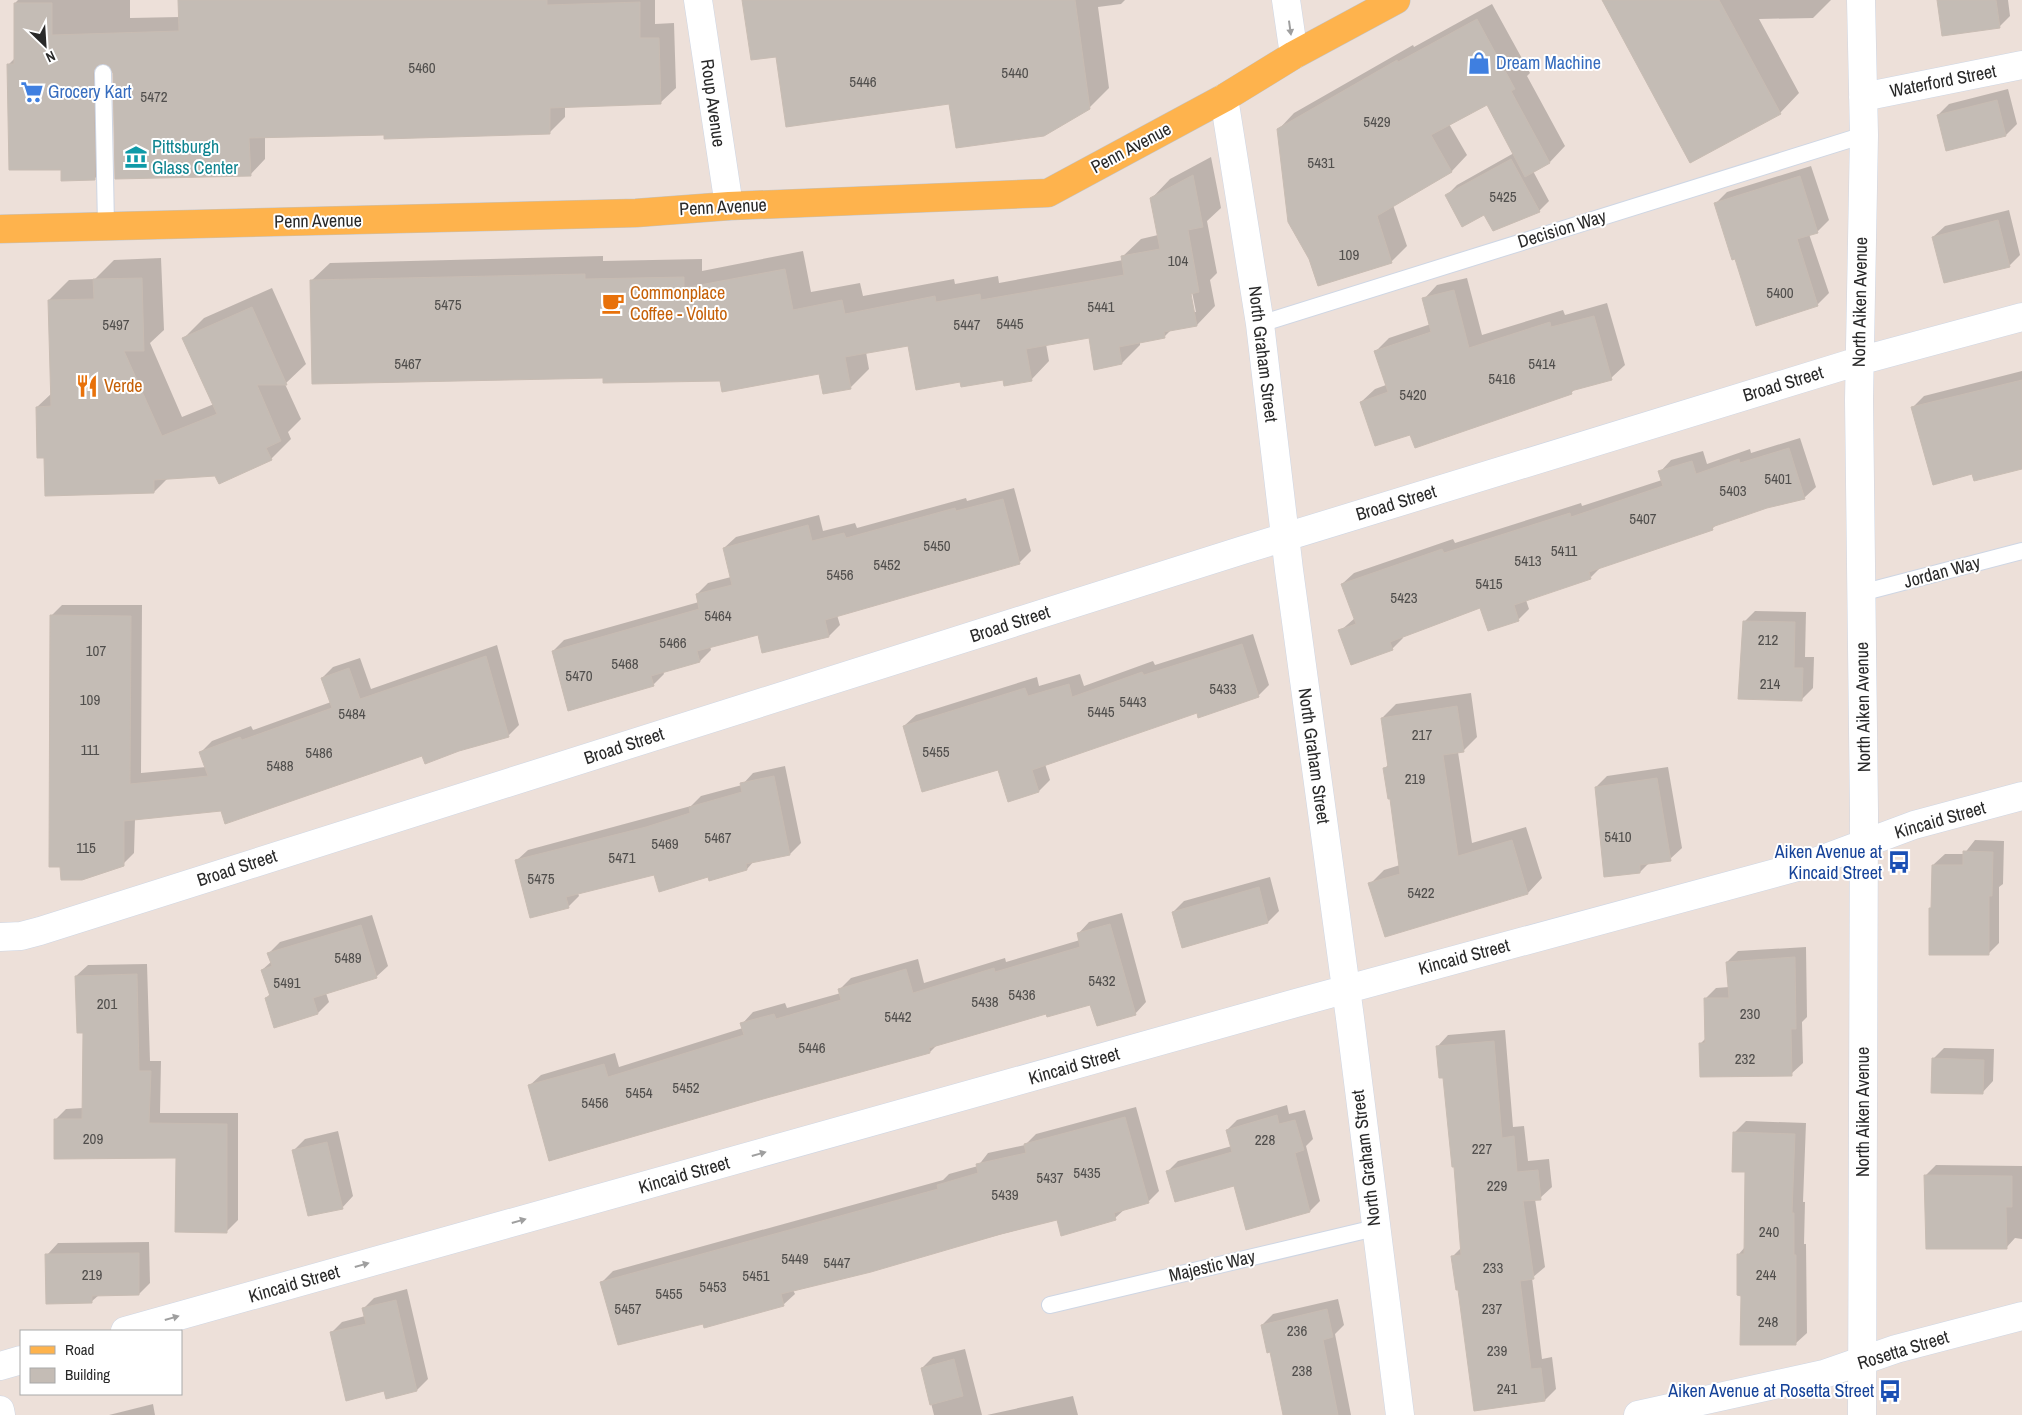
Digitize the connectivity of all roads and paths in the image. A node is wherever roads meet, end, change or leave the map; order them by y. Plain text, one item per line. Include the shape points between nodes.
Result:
1 (698, 0) edge
2 (1286, 0) edge
3 (1396, 0) edge
4 (1861, 0) edge
5 (1294, 56) junction
6 (2022, 65) edge
7 (103, 73) dead end
8 (1863, 97) junction
9 (1224, 98) junction
10 (1864, 135) junction
11 (729, 206) junction
12 (106, 226) junction
13 (0, 229) edge
14 (2022, 317) edge
15 (1260, 324) junction
16 (1859, 361) junction
17 (1285, 538) junction
18 (2022, 551) edge
19 (1861, 592) junction
20 (2022, 796) edge
21 (1864, 844) junction
22 (0, 937) edge
23 (1345, 990) junction
24 (1375, 1228) junction
25 (1050, 1305) dead end
26 (2022, 1316) edge
27 (129, 1330) edge
28 (20, 1360) edge
29 (1862, 1362) junction
30 (0, 1366) edge
31 (0, 1410) edge
32 (1, 1415) edge
33 (1400, 1415) edge
34 (1638, 1415) edge
35 (1862, 1415) edge

1 - 11 street, Roup Avenue
2 -> 5 street
3 - 5 main road, Penn Avenue
4 - 8 street, North Aiken Avenue
5 - 9 main road, Penn Avenue
6 - 8 street, Waterford Street
7 - 12 lane
8 - 10 street, North Aiken Avenue
9 - 11 main road, Penn Avenue via 1048,193
9 - 15 street, North Graham Street
10 - 15 lane, Decision Way
10 - 16 street, North Aiken Avenue
11 - 12 main road, Penn Avenue via 636,213
12 - 13 main road, Penn Avenue
14 - 16 street, Broad Street
15 - 17 street, North Graham Street
16 - 17 street, Broad Street
16 - 19 street, North Aiken Avenue
17 - 22 street, Broad Street via 40,931
17 - 23 street, North Graham Street
18 - 19 lane, Jordan Way
19 - 21 street, North Aiken Avenue
20 - 21 street, Kincaid Street via 1914,825
21 - 23 street, Kincaid Street via 1820,860
21 - 29 street, North Aiken Avenue
23 - 24 street, North Graham Street
27 -> 23 street, Kincaid Street
24 - 25 lane, Majestic Way
24 - 33 street, North Graham Street
26 - 29 street, Rosetta Street via 1896,1349
28 - 30 street
29 - 34 street, Rosetta Street via 1824,1374
29 - 35 street, North Aiken Avenue
31 - 32 street

